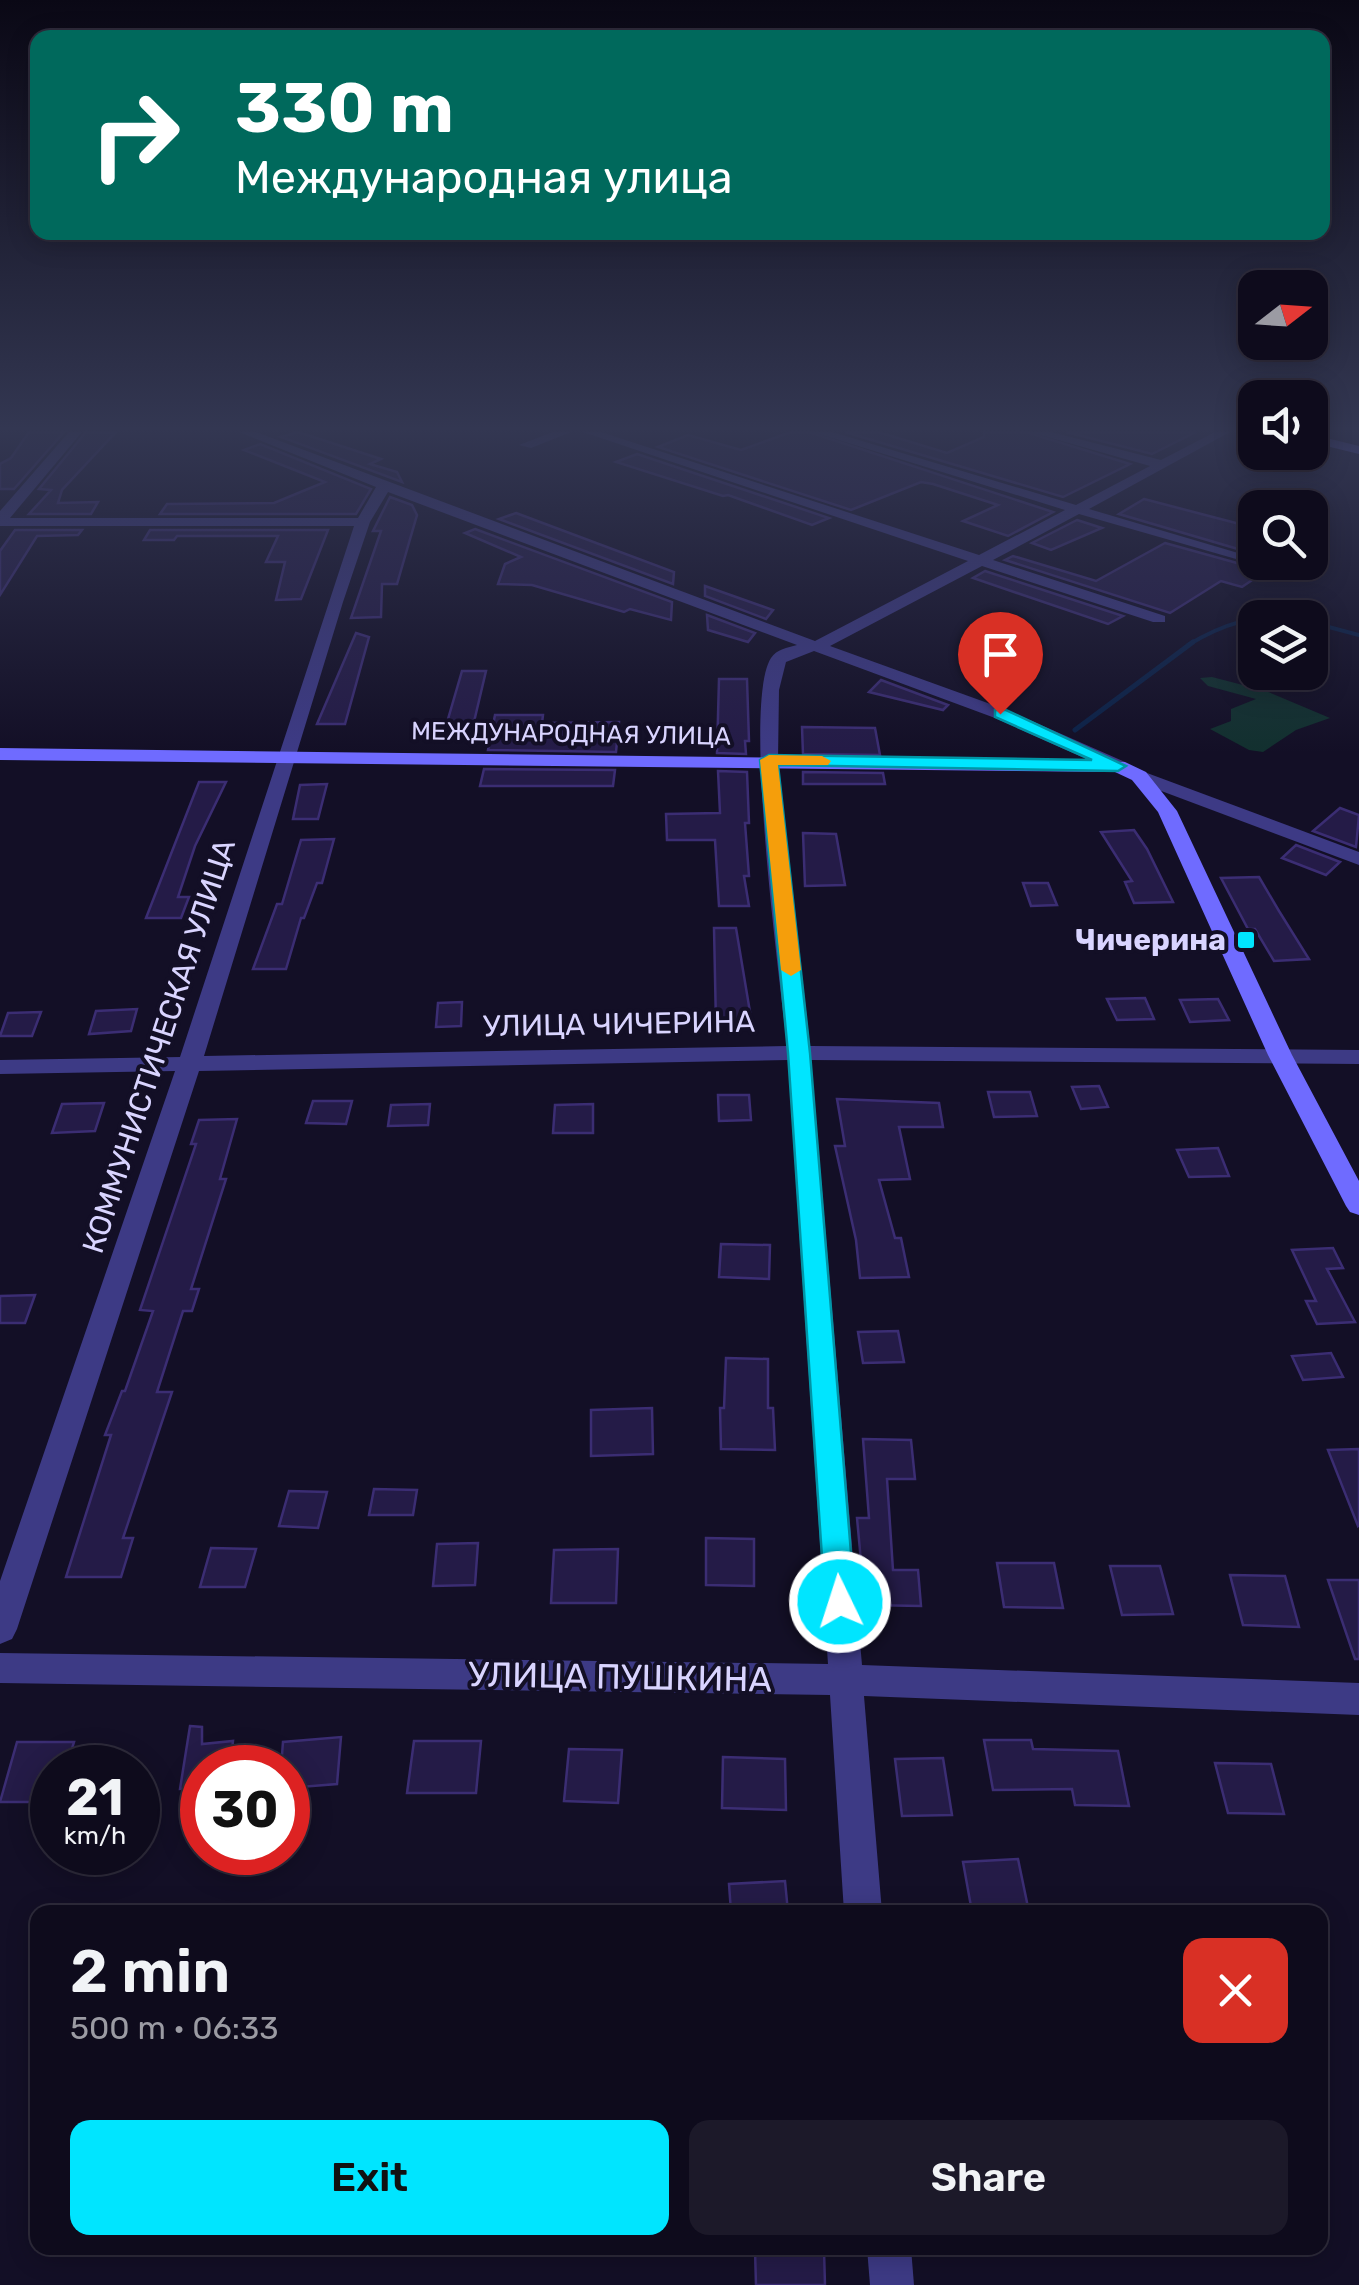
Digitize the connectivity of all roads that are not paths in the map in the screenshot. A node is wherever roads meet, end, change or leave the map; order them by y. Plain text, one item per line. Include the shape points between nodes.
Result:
1 (357, 539) edge
2 (528, 539) edge
3 (915, 539) edge
4 (1022, 539) edge
5 (1175, 539) edge
6 (1238, 558) edge
7 (980, 560) junction
8 (1160, 619) dead end
9 (820, 645) junction
10 (0, 754) edge
11 (286, 755) junction
12 (769, 760) junction
13 (1128, 770) junction
14 (1359, 858) edge
15 (799, 1053) junction
16 (1280, 1055) junction
17 (1359, 1057) edge
18 (190, 1063) junction
19 (0, 1067) edge
20 (1359, 1206) edge
21 (0, 1629) edge
22 (0, 1668) edge
23 (846, 1680) junction
24 (1359, 1699) edge
25 (862, 1905) edge
26 (890, 2255) edge
27 (892, 2285) edge

1 - 11 street, КОММУНИСТИЧЕСКАЯ УЛИЦА
2 - 9 street
3 - 7 street
4 - 7 street
5 - 6 street
7 - 8 street
7 - 9 street
9 - 12 street via 778,660 770,690
9 - 13 street
10 - 11 street, МЕЖДУНАРОДНАЯ УЛИЦА
11 - 12 street, МЕЖДУНАРОДНАЯ УЛИЦА
11 - 18 street, КОММУНИСТИЧЕСКАЯ УЛИЦА
12 - 13 street, МЕЖДУНАРОДНАЯ УЛИЦА
12 - 15 street
13 - 14 street
13 - 16 street via 1167,811
15 - 16 street, УЛИЦА ЧИЧЕРИНА
15 - 18 street, УЛИЦА ЧИЧЕРИНА
15 - 23 street
16 - 17 street, УЛИЦА ЧИЧЕРИНА
16 - 20 street
18 - 19 street, УЛИЦА ЧИЧЕРИНА
18 - 21 street, КОММУНИСТИЧЕСКАЯ УЛИЦА
22 - 23 street, УЛИЦА ПУШКИНА
23 - 24 street, УЛИЦА ПУШКИНА
23 - 25 street
26 - 27 street

